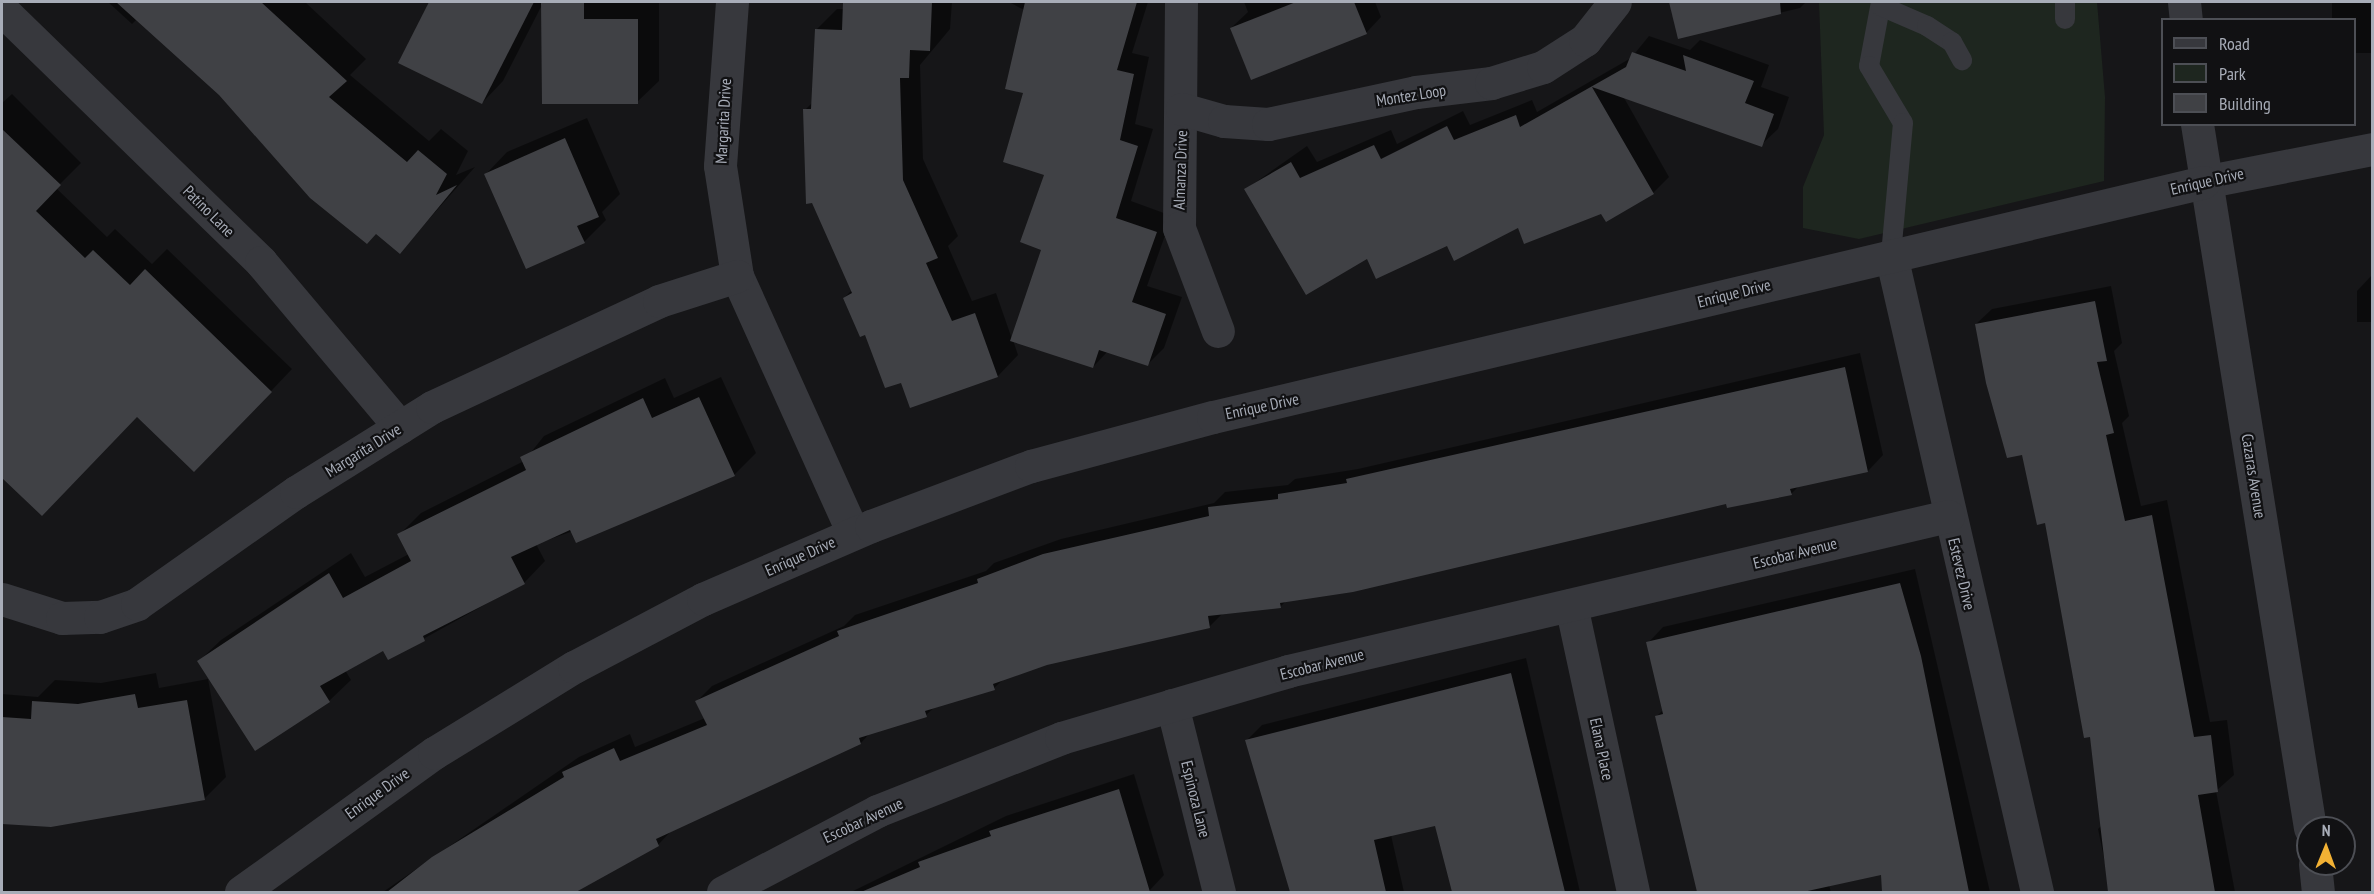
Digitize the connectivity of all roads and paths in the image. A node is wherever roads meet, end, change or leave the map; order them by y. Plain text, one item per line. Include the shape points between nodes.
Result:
1 (732, 2) edge
2 (1181, 2) edge
3 (1615, 2) edge
4 (2184, 2) edge
5 (1881, 4) edge
6 (2, 10) edge
7 (2186, 18) edge
8 (1962, 60) dead end
9 (1182, 109) junction
10 (2198, 126) edge
11 (2373, 149) edge
12 (2204, 182) junction
13 (1891, 255) junction
14 (737, 276) junction
15 (1218, 331) dead end
16 (400, 427) junction
17 (1948, 516) junction
18 (853, 533) junction
19 (2, 599) edge
20 (1571, 605) junction
21 (1172, 705) junction
22 (2308, 816) edge
23 (2316, 876) edge
24 (241, 892) edge
25 (723, 892) edge
26 (1219, 892) edge
27 (1634, 892) edge
28 (2037, 892) edge
29 (2318, 892) edge

1 - 14 street, Margarita Drive via 720,166
2 - 9 street, Almanza Drive
3 - 9 street, Montez Loop via 1576,45 1543,67 1491,83 1416,92 1268,124 1224,122
4 - 7 street
5 - 8 lane via 1952,42
5 - 13 lane via 1869,66 1903,123
6 - 16 street, Patino Lane via 261,262
9 - 15 street, Almanza Drive via 1179,228
10 - 12 street, Cazaras Avenue
11 - 12 street, Enrique Drive
12 - 13 street, Enrique Drive
12 - 22 street, Cazaras Avenue
13 - 17 street, Estevez Drive
13 - 18 street, Enrique Drive via 1202,420 1031,466
14 - 16 street, Margarita Drive via 659,301
14 - 18 street, Margarita Drive
16 - 19 street, Margarita Drive via 137,604 100,617 62,618
17 - 20 street, Escobar Avenue
17 - 28 street, Estevez Drive
18 - 24 street, Enrique Drive via 703,599 574,667 434,753
20 - 21 street, Escobar Avenue via 1288,671
20 - 27 street, Elana Place
21 - 25 street, Escobar Avenue via 985,765 877,811
21 - 26 street, Espinoza Lane
23 - 29 street

